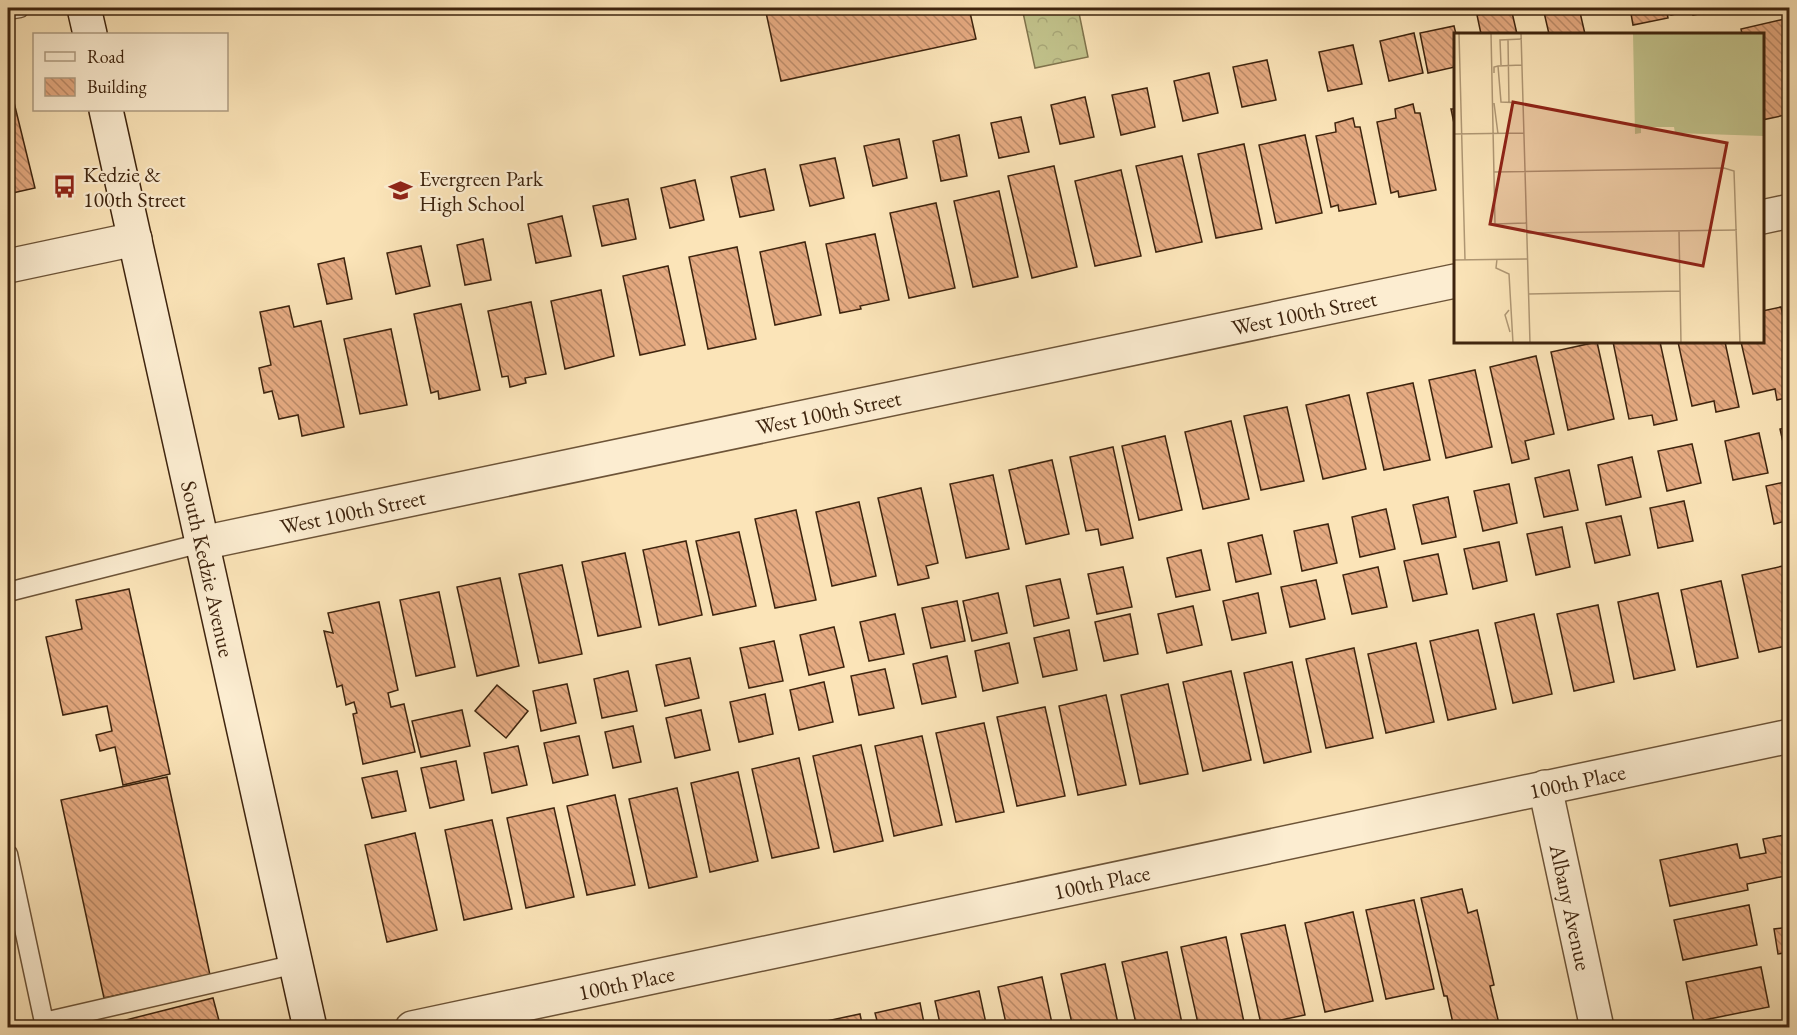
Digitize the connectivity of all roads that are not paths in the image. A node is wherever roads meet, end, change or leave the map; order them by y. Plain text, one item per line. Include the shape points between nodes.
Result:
1 (20, 8) edge
2 (84, 8) edge
3 (8, 10) edge
4 (90, 33) edge
5 (106, 111) edge
6 (1790, 211) edge
7 (1764, 217) edge
8 (135, 239) junction
9 (8, 266) edge
10 (1454, 281) edge
11 (202, 543) junction
12 (8, 592) edge
13 (1790, 736) edge
14 (1545, 788) junction
15 (8, 854) edge
16 (296, 964) junction
17 (310, 1028) edge
18 (412, 1028) edge
19 (1597, 1028) edge

1 - 3 lane
2 - 4 street
5 - 8 street, South Kedzie Avenue
6 - 7 street
8 - 9 street
8 - 11 street, South Kedzie Avenue
10 - 11 street, West 100th Street
11 - 12 lane
11 - 16 street, South Kedzie Avenue
13 - 14 street, 100th Place
14 - 18 street, 100th Place
14 - 19 street, Albany Avenue
15 - 16 lane via 44,1022
16 - 17 street, South Kedzie Avenue

